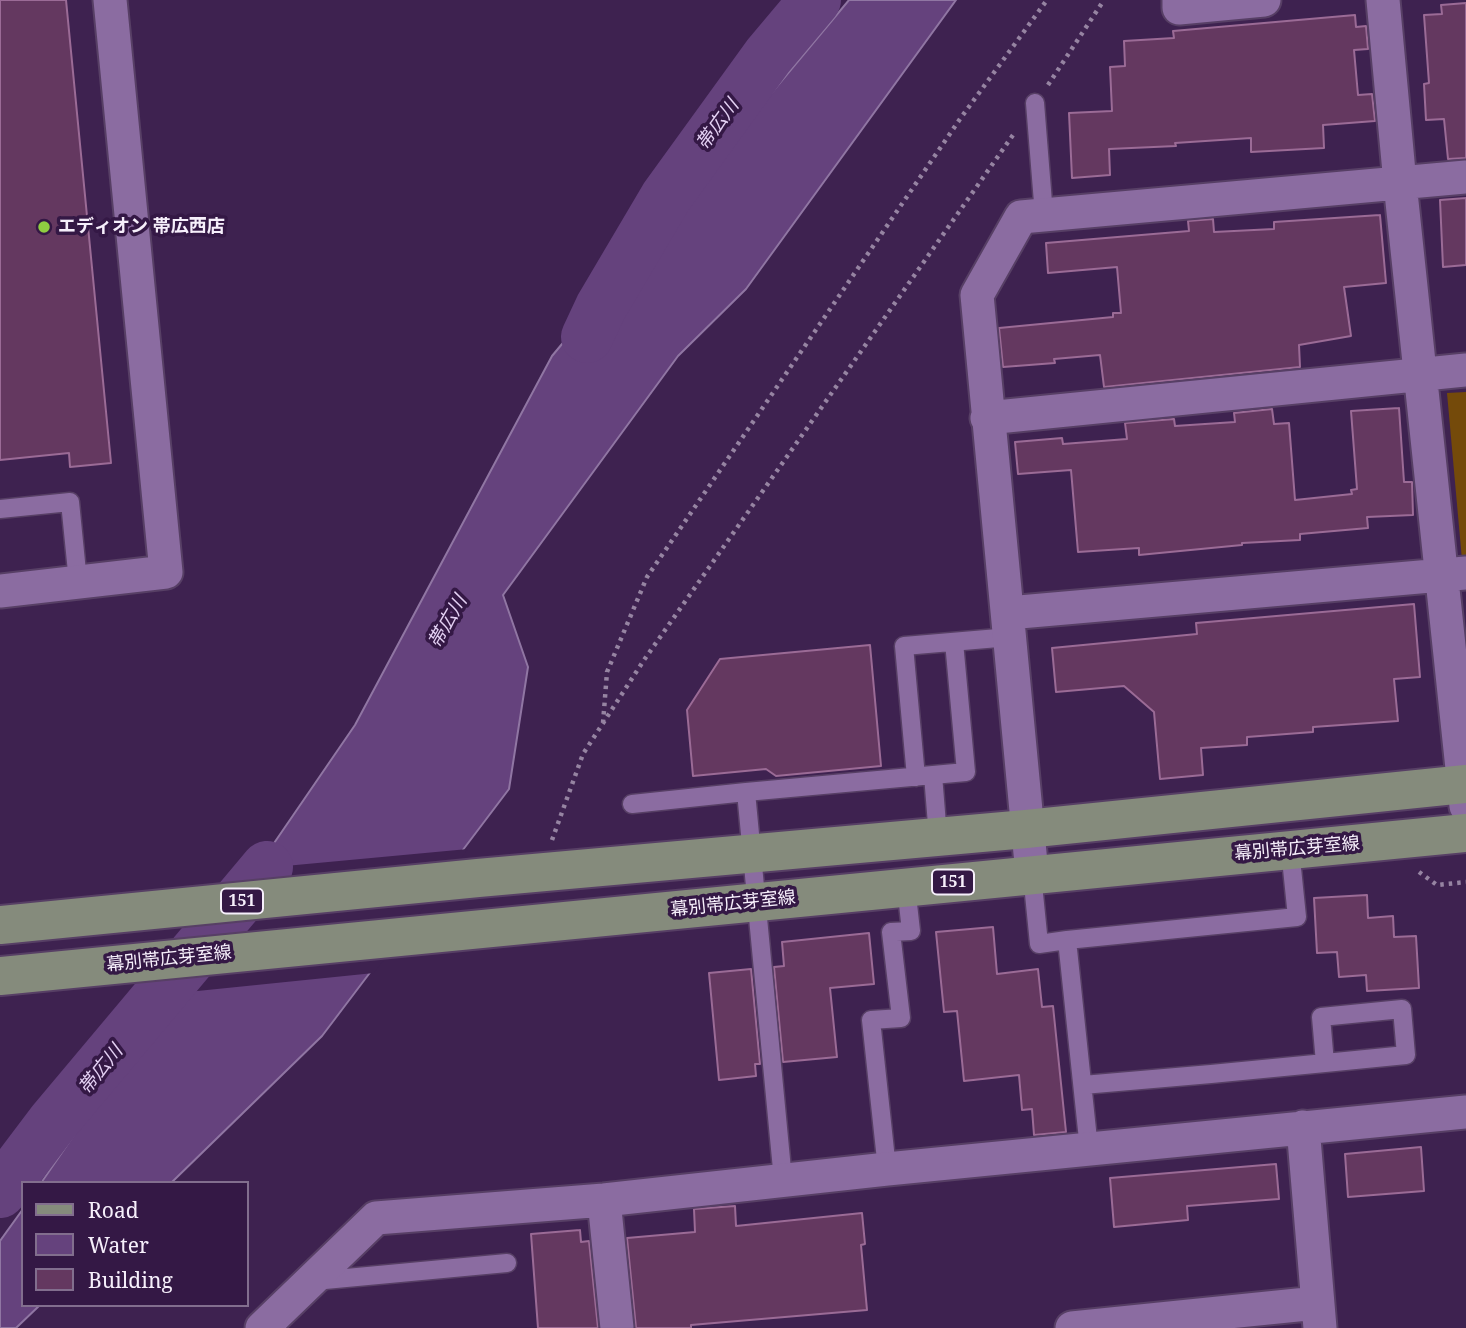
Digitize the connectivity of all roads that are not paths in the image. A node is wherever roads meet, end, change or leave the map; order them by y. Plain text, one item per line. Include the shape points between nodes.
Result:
1 (110, 0) edge
2 (1179, 0) edge
3 (1264, 0) edge
4 (1383, 0) edge
5 (1035, 103) road end
6 (1466, 177) edge
7 (1400, 183) junction
8 (1044, 215) junction
9 (1466, 370) edge
10 (1422, 374) junction
11 (988, 418) junction
12 (0, 509) edge
13 (1453, 574) edge
14 (78, 582) junction
15 (0, 591) edge
16 (1009, 625) junction
17 (954, 642) junction
18 (924, 776) junction
19 (746, 792) junction
20 (1465, 792) edge
21 (632, 804) dead end
22 (1026, 829) junction
23 (1466, 833) edge
24 (938, 837) junction
25 (1290, 849) junction
26 (752, 854) junction
27 (1032, 874) junction
28 (906, 887) junction
29 (756, 901) junction
30 (4, 924) edge
31 (1067, 940) junction
32 (0, 976) edge
33 (1325, 1063) junction
34 (1083, 1086) junction
35 (1466, 1112) edge
36 (1303, 1127) junction
37 (1089, 1149) junction
38 (887, 1169) junction
39 (783, 1180) junction
40 (604, 1200) junction
41 (507, 1263) dead end
42 (310, 1281) junction
43 (1319, 1316) edge
44 (262, 1328) edge
45 (617, 1328) edge
46 (1072, 1328) edge

1 - 14 street via 166,572
2 - 3 street via 1179,8
4 - 7 street
5 - 8 lane
6 - 7 street
7 - 8 street
7 - 10 street
8 - 11 street via 1021,216 976,295
9 - 10 street
10 - 11 street
10 - 13 street
11 - 16 street
12 - 14 lane via 70,502
13 - 16 street
13 - 20 street
14 - 15 street
16 - 17 lane
16 - 22 street
17 - 18 lane via 966,772
17 - 18 lane via 904,646
18 - 19 lane
18 - 24 lane
19 - 21 lane
19 - 26 lane
20 - 22 main road, 151
22 - 24 main road, 151
22 - 27 street
23 - 25 main road, 幕別帯広芽室線 / 151
24 - 26 main road, 151
25 - 27 main road, 幕別帯広芽室線 / 151
25 - 31 lane via 1297,917
26 - 29 lane
26 - 30 main road, 151
27 - 28 main road, 幕別帯広芽室線 / 151
27 - 31 lane via 1039,944
28 - 29 main road, 幕別帯広芽室線 / 151
28 - 38 lane via 911,931 891,932 901,1018 871,1020
29 - 32 main road, 幕別帯広芽室線 / 151
29 - 39 lane
31 - 34 lane
33 - 33 lane via 1406,1055 1402,1009 1321,1017
33 - 34 lane
34 - 37 lane
35 - 36 street
36 - 37 street
36 - 43 street
37 - 38 street
38 - 39 street
39 - 40 street
40 - 42 street via 376,1218
40 - 45 street
41 - 42 lane
42 - 44 street
43 - 46 street

